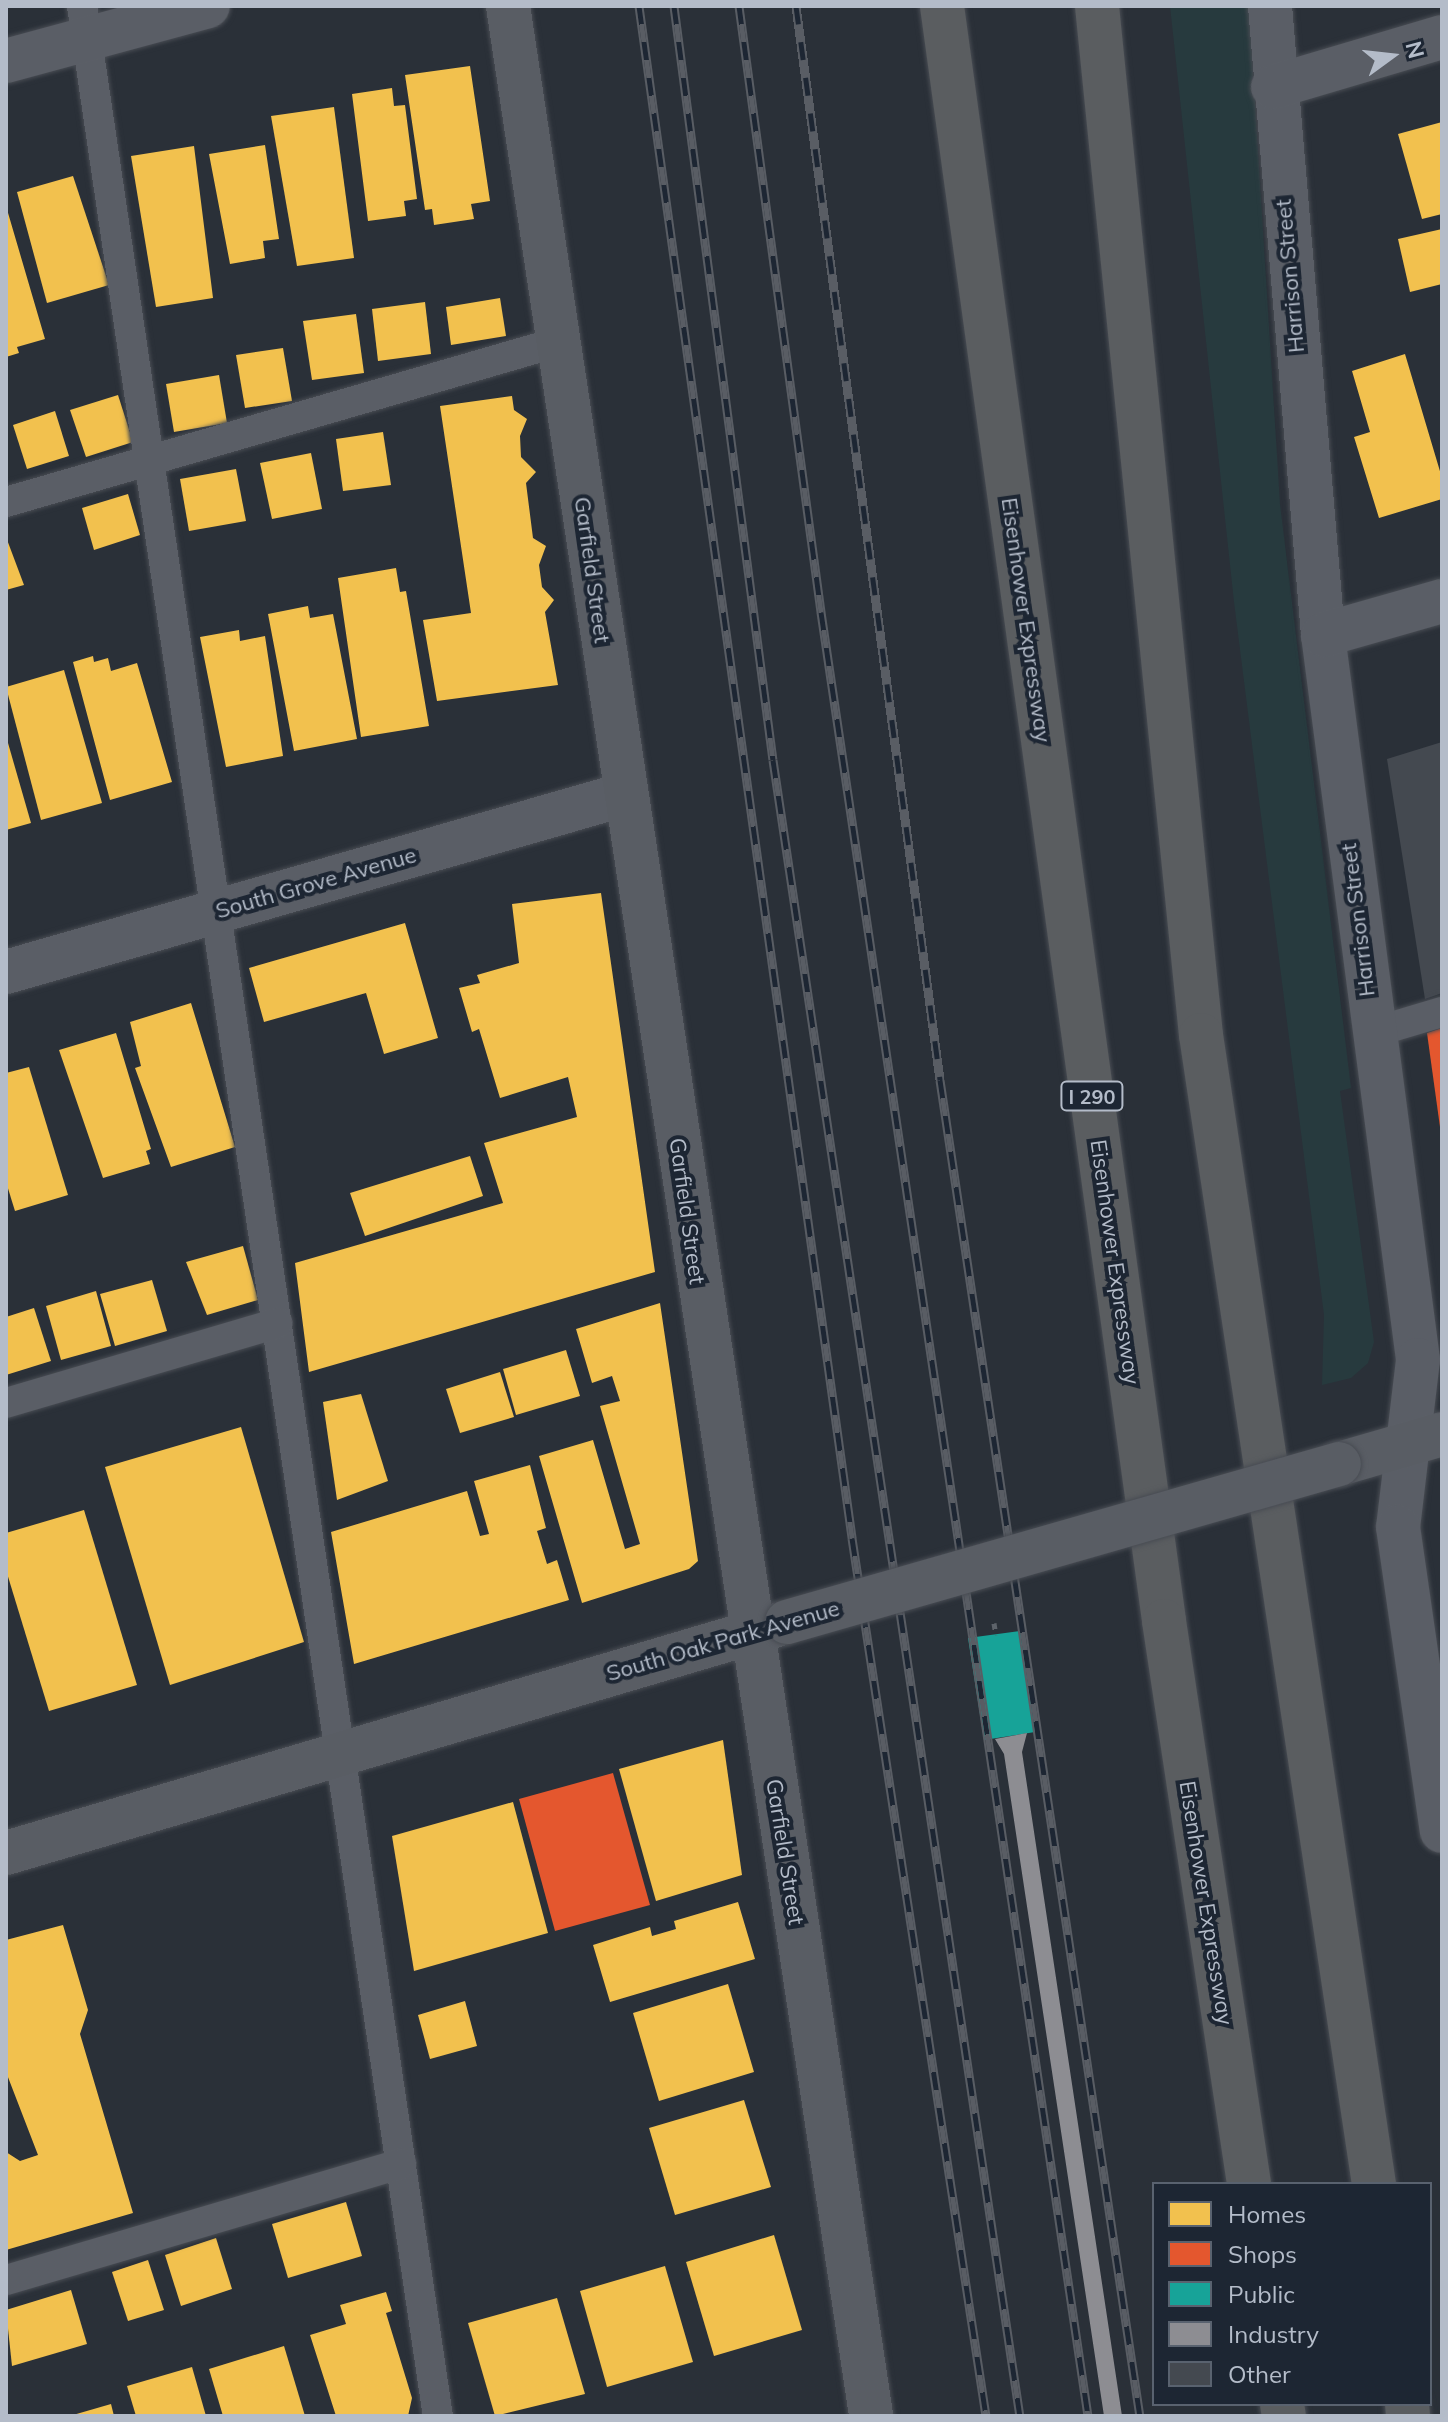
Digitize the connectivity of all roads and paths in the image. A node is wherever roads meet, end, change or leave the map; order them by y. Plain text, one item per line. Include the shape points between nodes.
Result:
1 (208, 6) edge
2 (508, 6) edge
3 (942, 6) edge
4 (1097, 6) edge
5 (1270, 6) edge
6 (85, 22) edge
7 (1442, 37) edge
8 (6, 61) edge
9 (1273, 87) junction
10 (558, 342) junction
11 (149, 459) junction
12 (6, 502) edge
13 (1442, 601) edge
14 (1323, 635) junction
15 (626, 794) junction
16 (216, 912) junction
17 (6, 972) edge
18 (1442, 1012) edge
19 (1371, 1033) junction
20 (277, 1323) junction
21 (6, 1403) edge
22 (1426, 1438) edge
23 (994, 1623) dead end
24 (768, 1627) junction
25 (996, 1635) dead end
26 (340, 1755) junction
27 (1442, 1831) edge
28 (6, 1853) edge
29 (401, 2164) junction
30 (1249, 2182) edge
31 (1374, 2182) edge
32 (6, 2280) edge
33 (438, 2416) edge
34 (871, 2416) edge

1 - 6 street
2 - 10 street, Garfield Street
3 - 30 highway, Eisenhower Expressway / I 290 via 1164,1621
4 - 31 highway via 1201,1035
5 - 9 street, Harrison Street
6 - 8 street
6 - 11 lane
7 - 9 street
9 - 14 street, Harrison Street
10 - 11 lane
10 - 15 street, Garfield Street
11 - 12 lane
11 - 16 lane
13 - 14 street
14 - 19 street, Harrison Street
15 - 16 street, South Grove Avenue
15 - 24 street, Garfield Street
16 - 17 street, South Grove Avenue
16 - 20 lane
18 - 19 lane
19 - 22 street, Harrison Street
20 - 21 lane
20 - 26 lane
22 - 24 street, South Oak Park Avenue, bridge
22 - 27 street, Harrison Street via 1398,1527
23 - 25 path
24 - 26 street, South Oak Park Avenue
24 - 34 street, Garfield Street
26 - 28 street, South Oak Park Avenue
26 - 29 lane
29 - 32 lane
29 - 33 lane

